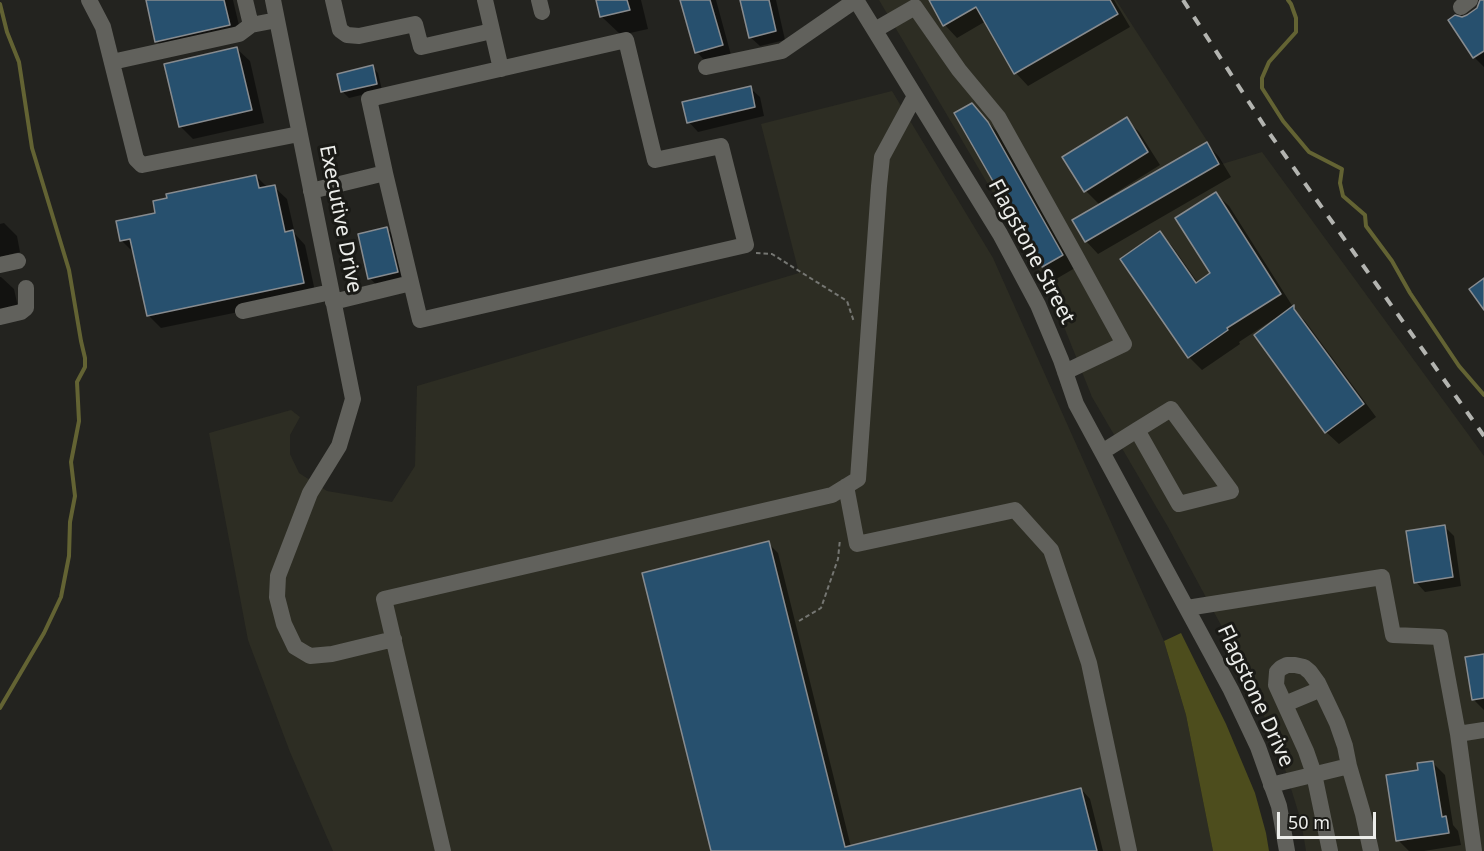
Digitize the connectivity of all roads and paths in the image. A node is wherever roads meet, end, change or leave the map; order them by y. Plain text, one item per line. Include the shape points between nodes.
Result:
1 (89, 0) edge
2 (245, 0) edge
3 (273, 0) edge
4 (333, 0) edge
5 (485, 0) edge
6 (856, 0) edge
7 (277, 20) junction
8 (251, 25) junction
9 (875, 30) junction
10 (492, 31) junction
11 (112, 62) junction
12 (706, 67) dead end
13 (501, 69) junction
14 (915, 96) junction
15 (299, 134) junction
16 (385, 173) junction
17 (311, 191) junction
18 (753, 253) dead end
19 (18, 261) dead end
20 (0, 265) edge
21 (411, 282) junction
22 (26, 288) dead end
23 (332, 297) junction
24 (243, 310) dead end
25 (0, 317) edge
26 (855, 327) dead end
27 (1065, 372) junction
28 (1137, 430) junction
29 (1102, 452) junction
30 (846, 486) junction
31 (840, 536) dead end
32 (1184, 603) junction
33 (799, 621) dead end
34 (394, 639) junction
35 (1321, 689) junction
36 (1285, 704) junction
37 (1484, 730) edge
38 (1458, 734) junction
39 (1349, 766) junction
40 (1314, 774) junction
41 (1271, 785) junction
42 (443, 851) edge
43 (1129, 851) edge
44 (1287, 851) edge
45 (1330, 851) edge
46 (1371, 851) edge
47 (1474, 851) edge

1 - 11 street via 103,27
2 - 8 street
3 - 7 street, Executive Drive
4 - 10 street via 340,30 347,35 415,24 421,47
5 - 10 street
6 - 9 street, Flagstone Street
6 - 12 street via 782,51
7 - 8 street
7 - 15 street, Executive Drive
8 - 11 street via 239,34
9 - 14 street, Flagstone Street
9 - 27 street via 915,7 998,117 1064,234 1124,344
10 - 13 street
11 - 15 street via 136,159 142,165
13 - 16 street via 369,99
13 - 21 street via 626,40 655,160 721,146 746,245 420,320
14 - 27 street, Flagstone Street via 1000,234 1038,305
14 - 30 street via 882,157 858,479
15 - 17 street, Executive Drive
16 - 17 street
16 - 21 street
17 - 23 street, Executive Drive
18 - 26 path via 772,254 847,301
19 - 20 street
21 - 23 street
22 - 25 street via 26,308
23 - 24 street
23 - 34 street, Executive Drive via 352,399 339,446 310,493 278,576 277,597 295,647 310,656
27 - 29 street, Flagstone Street via 1076,404
28 - 28 street via 1171,409 1231,491 1179,504
28 - 29 street
29 - 32 street, Flagstone Street
30 - 34 street via 832,495 384,599
30 - 43 street via 857,544 1015,510 1051,550 1089,663
31 - 33 path via 838,559 821,608
32 - 38 street via 1382,577 1394,634 1440,637
32 - 41 street, Flagstone Drive via 1250,728
34 - 42 street
35 - 36 street
35 - 36 street via 1304,667 1287,665 1277,672 1275,679
35 - 39 street via 1337,723
36 - 40 street
37 - 38 street
38 - 47 street
39 - 40 street
39 - 46 street
40 - 41 street
40 - 45 street
41 - 44 street, Flagstone Drive

